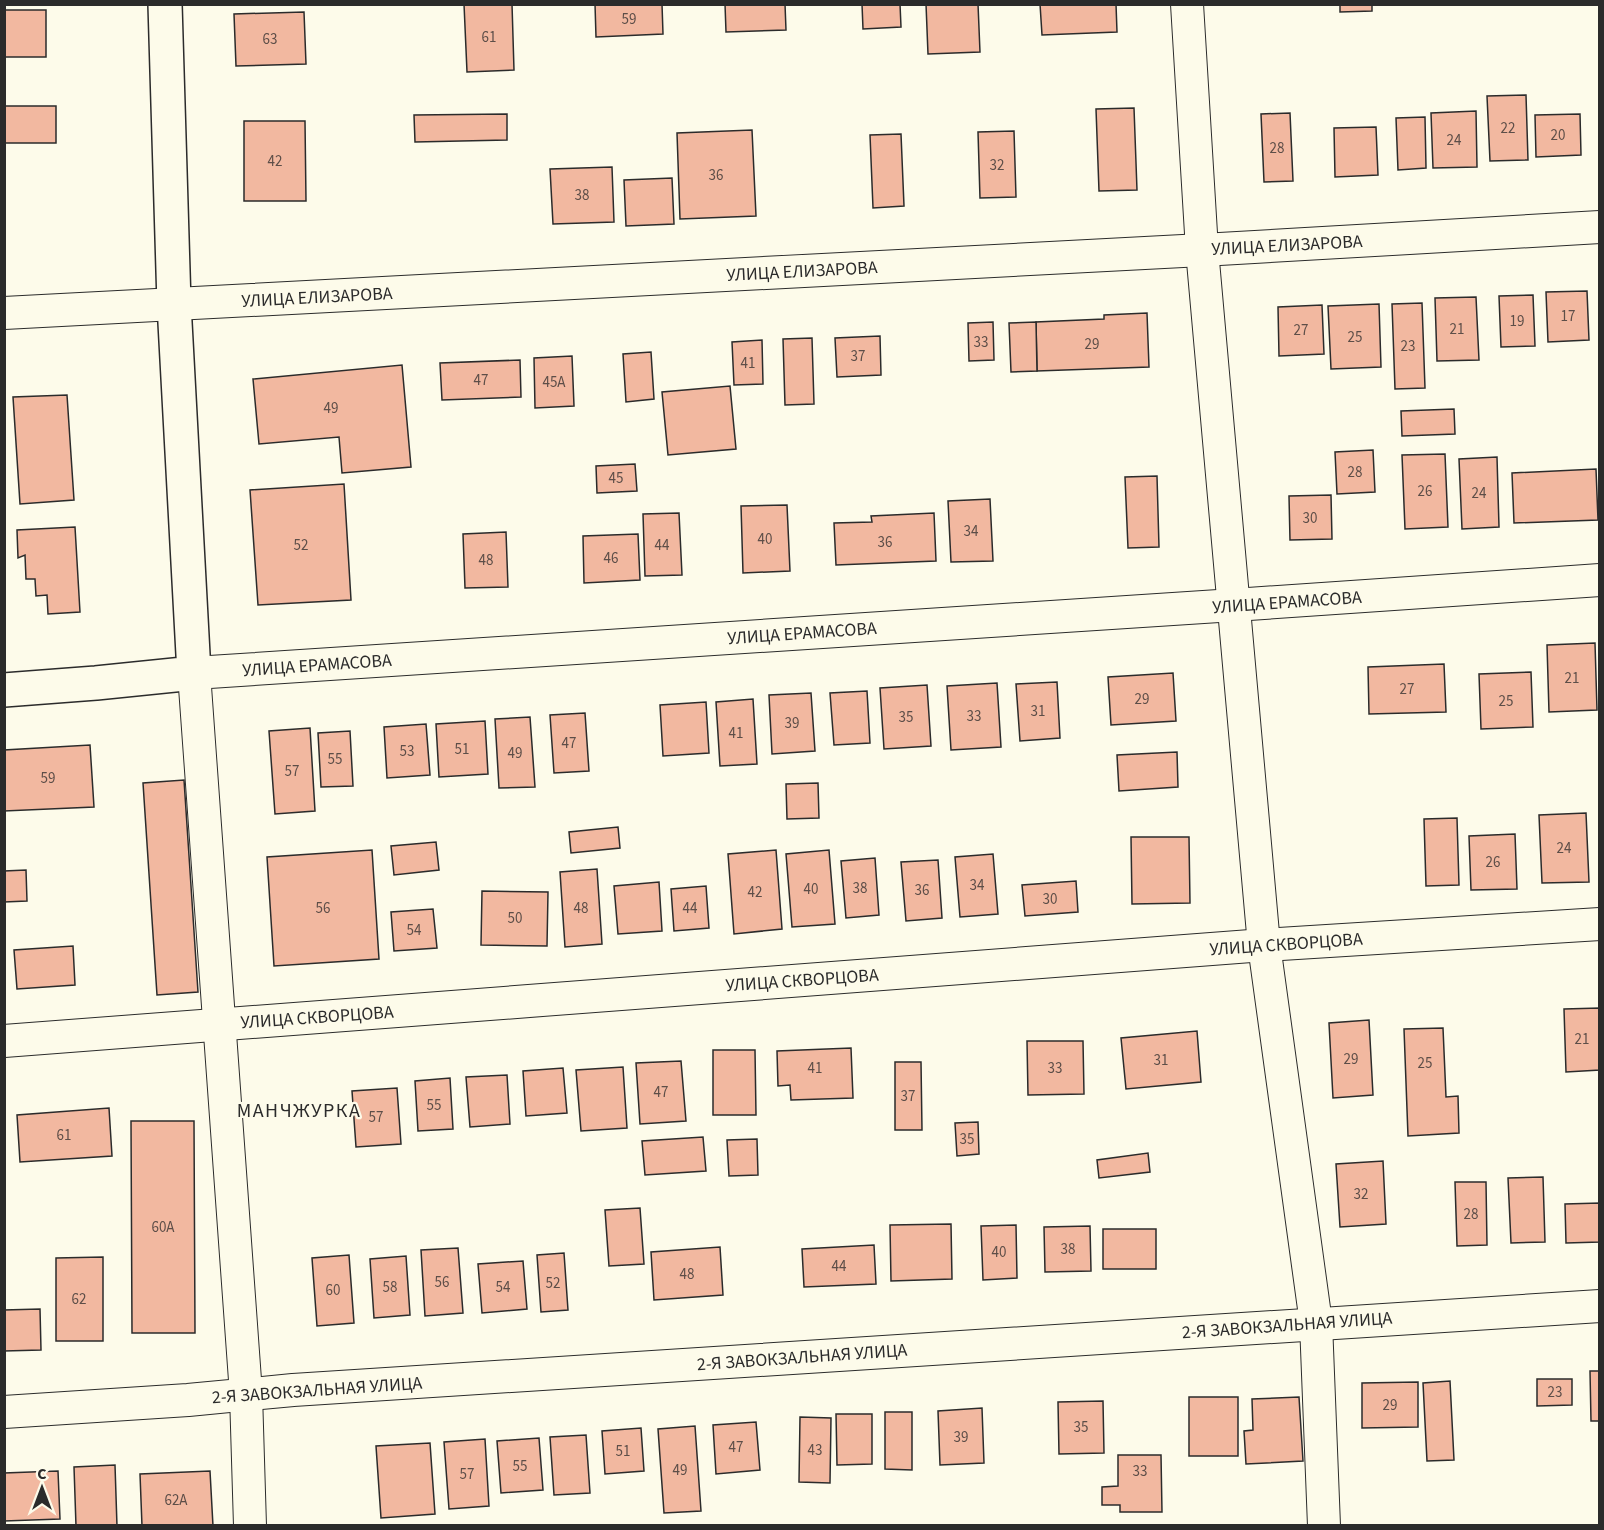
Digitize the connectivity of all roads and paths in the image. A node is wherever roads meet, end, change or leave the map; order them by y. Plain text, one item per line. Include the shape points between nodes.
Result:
1 (165, 4) edge
2 (1187, 4) edge
3 (1599, 227) edge
4 (1202, 250) junction
5 (174, 304) junction
6 (4, 313) edge
7 (1599, 580) edge
8 (1234, 606) junction
9 (194, 673) junction
10 (4, 690) edge
11 (1599, 924) edge
12 (1264, 945) junction
13 (220, 1024) junction
14 (4, 1041) edge
15 (1599, 1306) edge
16 (1316, 1323) junction
17 (246, 1394) junction
18 (4, 1412) edge
19 (250, 1526) edge
20 (1324, 1526) edge

1 - 5 main road
2 - 4 street
3 - 4 street, УЛИЦА ЕЛИЗАРОВА
4 - 5 street, УЛИЦА ЕЛИЗАРОВА
4 - 8 street
5 - 6 street, УЛИЦА ЕЛИЗАРОВА
5 - 9 main road
7 - 8 street, УЛИЦА ЕРАМАСОВА
8 - 9 street, УЛИЦА ЕРАМАСОВА
8 - 12 street
9 - 10 main road, УЛИЦА ЕРАМАСОВА
9 - 13 street
11 - 12 street, УЛИЦА СКВОРЦОВА
12 - 13 street, УЛИЦА СКВОРЦОВА
12 - 16 street
13 - 14 street, УЛИЦА СКВОРЦОВА
13 - 17 street
15 - 16 street, 2-Я ЗАВОКЗАЛЬНАЯ УЛИЦА
16 - 17 street, 2-Я ЗАВОКЗАЛЬНАЯ УЛИЦА
16 - 20 street
17 - 18 street, 2-Я ЗАВОКЗАЛЬНАЯ УЛИЦА
17 - 19 street

